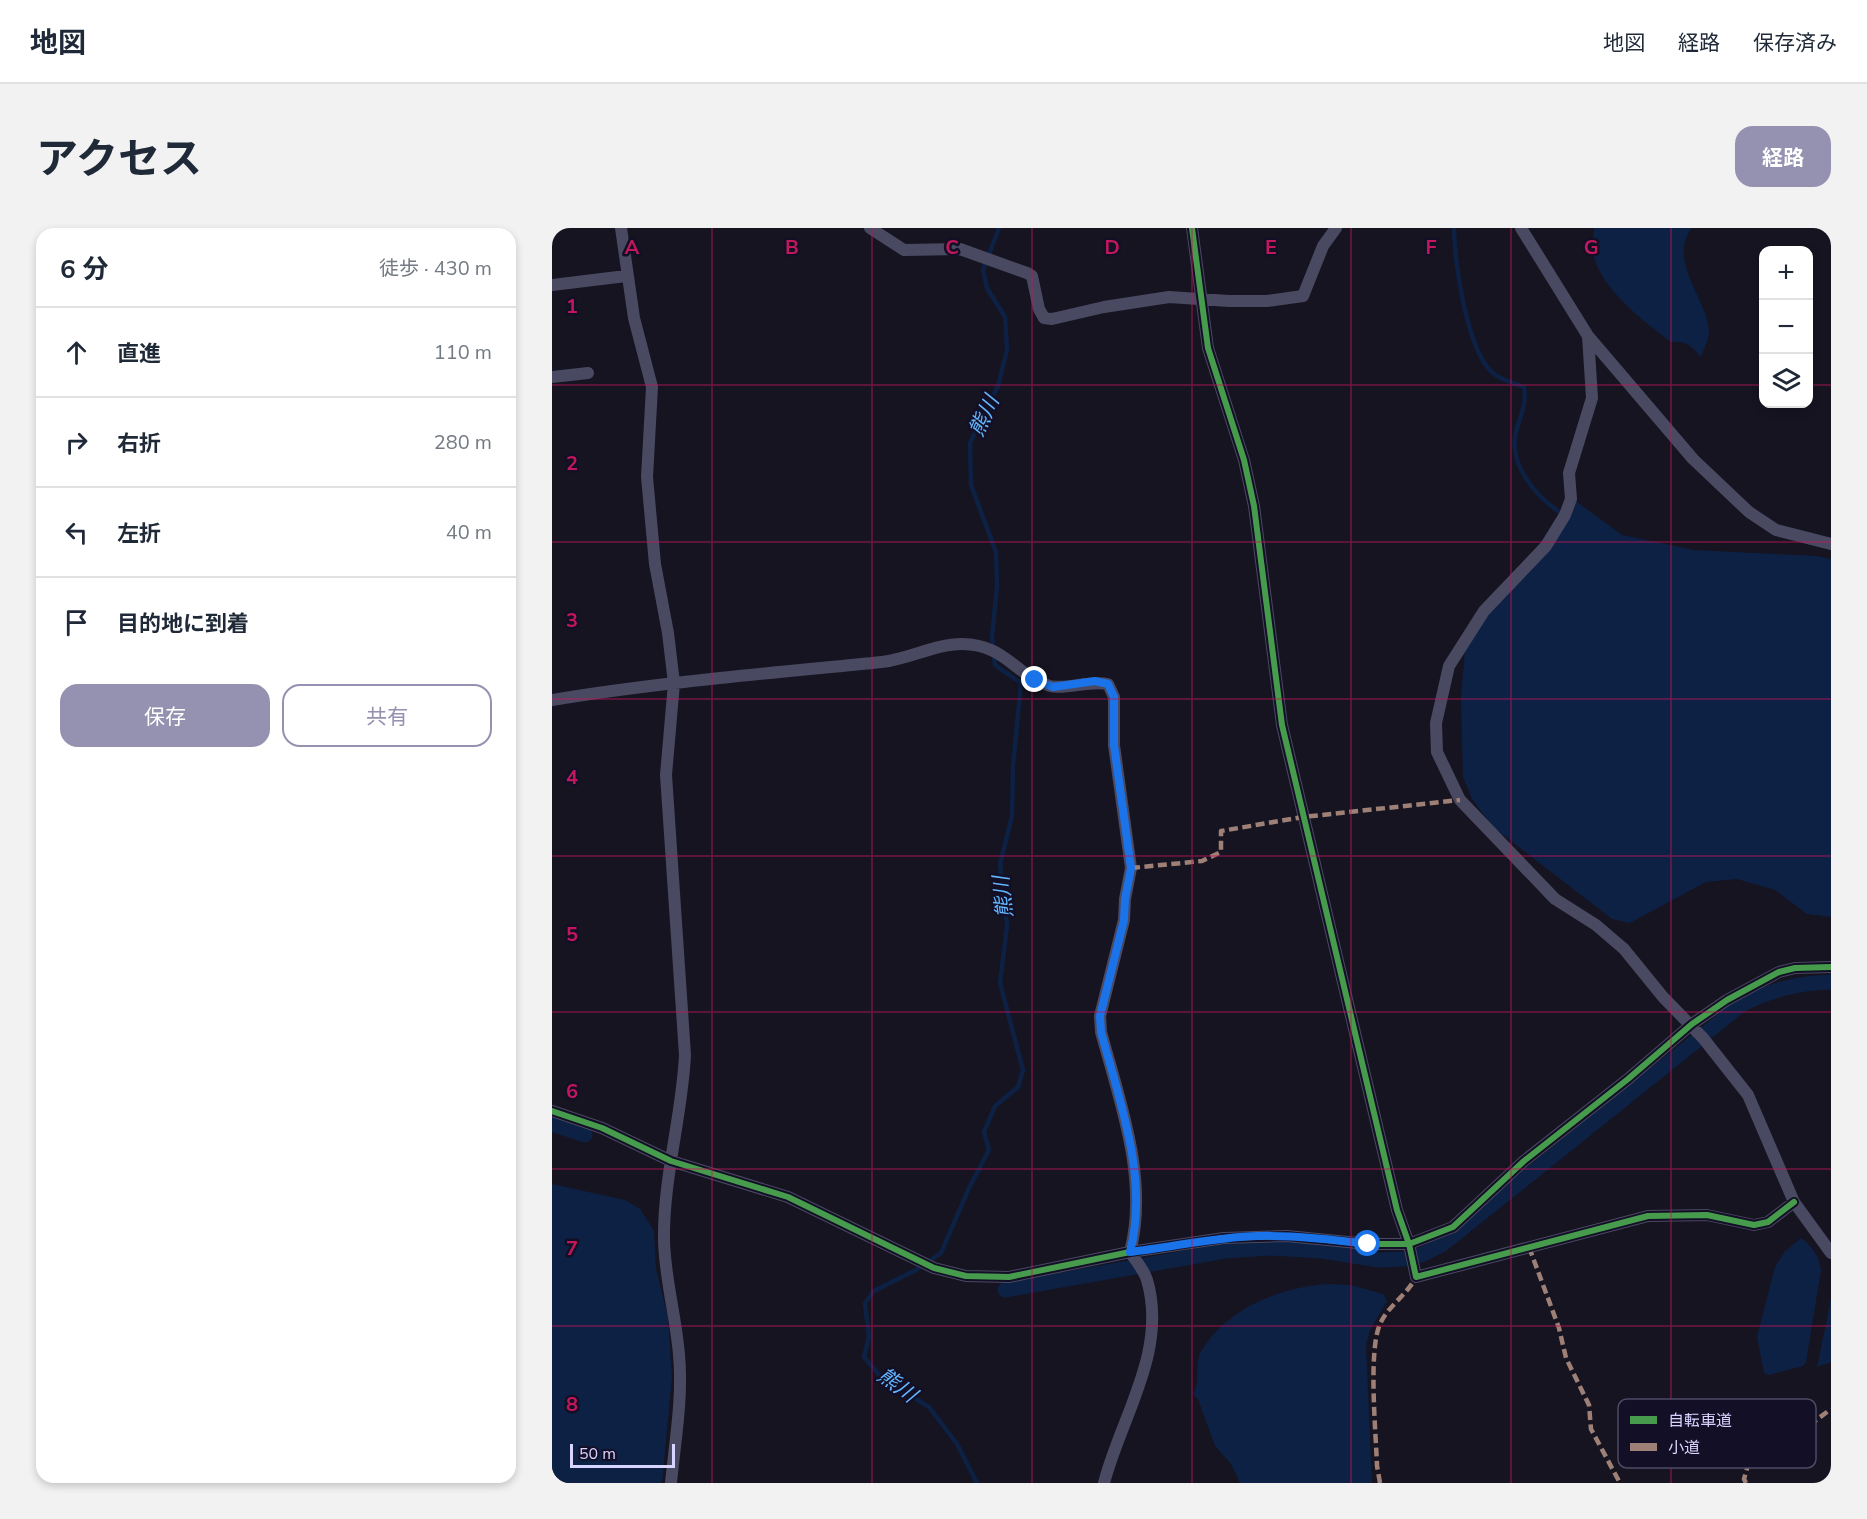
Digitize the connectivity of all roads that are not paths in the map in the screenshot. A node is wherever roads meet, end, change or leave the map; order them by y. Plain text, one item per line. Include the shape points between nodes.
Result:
1 (621, 228) edge
2 (870, 228) edge
3 (1192, 228) edge
4 (1336, 228) edge
5 (1521, 228) edge
6 (626, 276) junction
7 (552, 285) edge
8 (1202, 300) junction
9 (1588, 336) junction
10 (588, 373) dead end
11 (552, 377) edge
12 (1831, 544) edge
13 (674, 683) junction
14 (552, 700) edge
15 (1831, 967) edge
16 (1698, 1031) junction
17 (552, 1111) edge
18 (671, 1161) junction
19 (1794, 1202) junction
20 (1409, 1244) junction
21 (1130, 1252) junction
22 (1831, 1253) edge
23 (671, 1483) edge
24 (1104, 1483) edge

1 - 6 street
2 - 8 street via 904,250 960,249 1032,276 1044,318 1169,297
3 - 8 street
4 - 8 street via 1323,246 1303,296 1267,301
5 - 9 street
6 - 7 street
6 - 13 street via 652,387 647,477 655,564
8 - 20 street via 1208,348 1244,460 1254,506 1282,725 1394,1198
9 - 12 street via 1693,459 1749,512 1776,530
9 - 16 street via 1592,398 1569,473 1571,499 1546,546 1471,627 1449,666 1436,723 1437,752 1460,800 1555,899 1624,949 1663,997
10 - 11 street
13 - 14 street
13 - 18 street via 666,775 685,1055
13 - 21 street via 896,660 961,644 987,647 1035,680 1053,687 1095,681 1108,684 1114,697 1114,745 1131,868 1124,920 1100,1016 1132,1154 1137,1226
15 - 16 street via 1779,972 1727,1000
16 - 19 street via 1748,1095
16 - 20 street via 1628,1079 1524,1161 1453,1227
17 - 18 street via 621,1136
18 - 21 street via 788,1197 934,1268 966,1276 1009,1277
18 - 23 street via 664,1243 679,1357
19 - 20 street via 1768,1222 1754,1226 1707,1215 1647,1216 1416,1276
19 - 22 street
20 - 21 street via 1258,1236
21 - 24 street via 1147,1278 1151,1326 1146,1365

